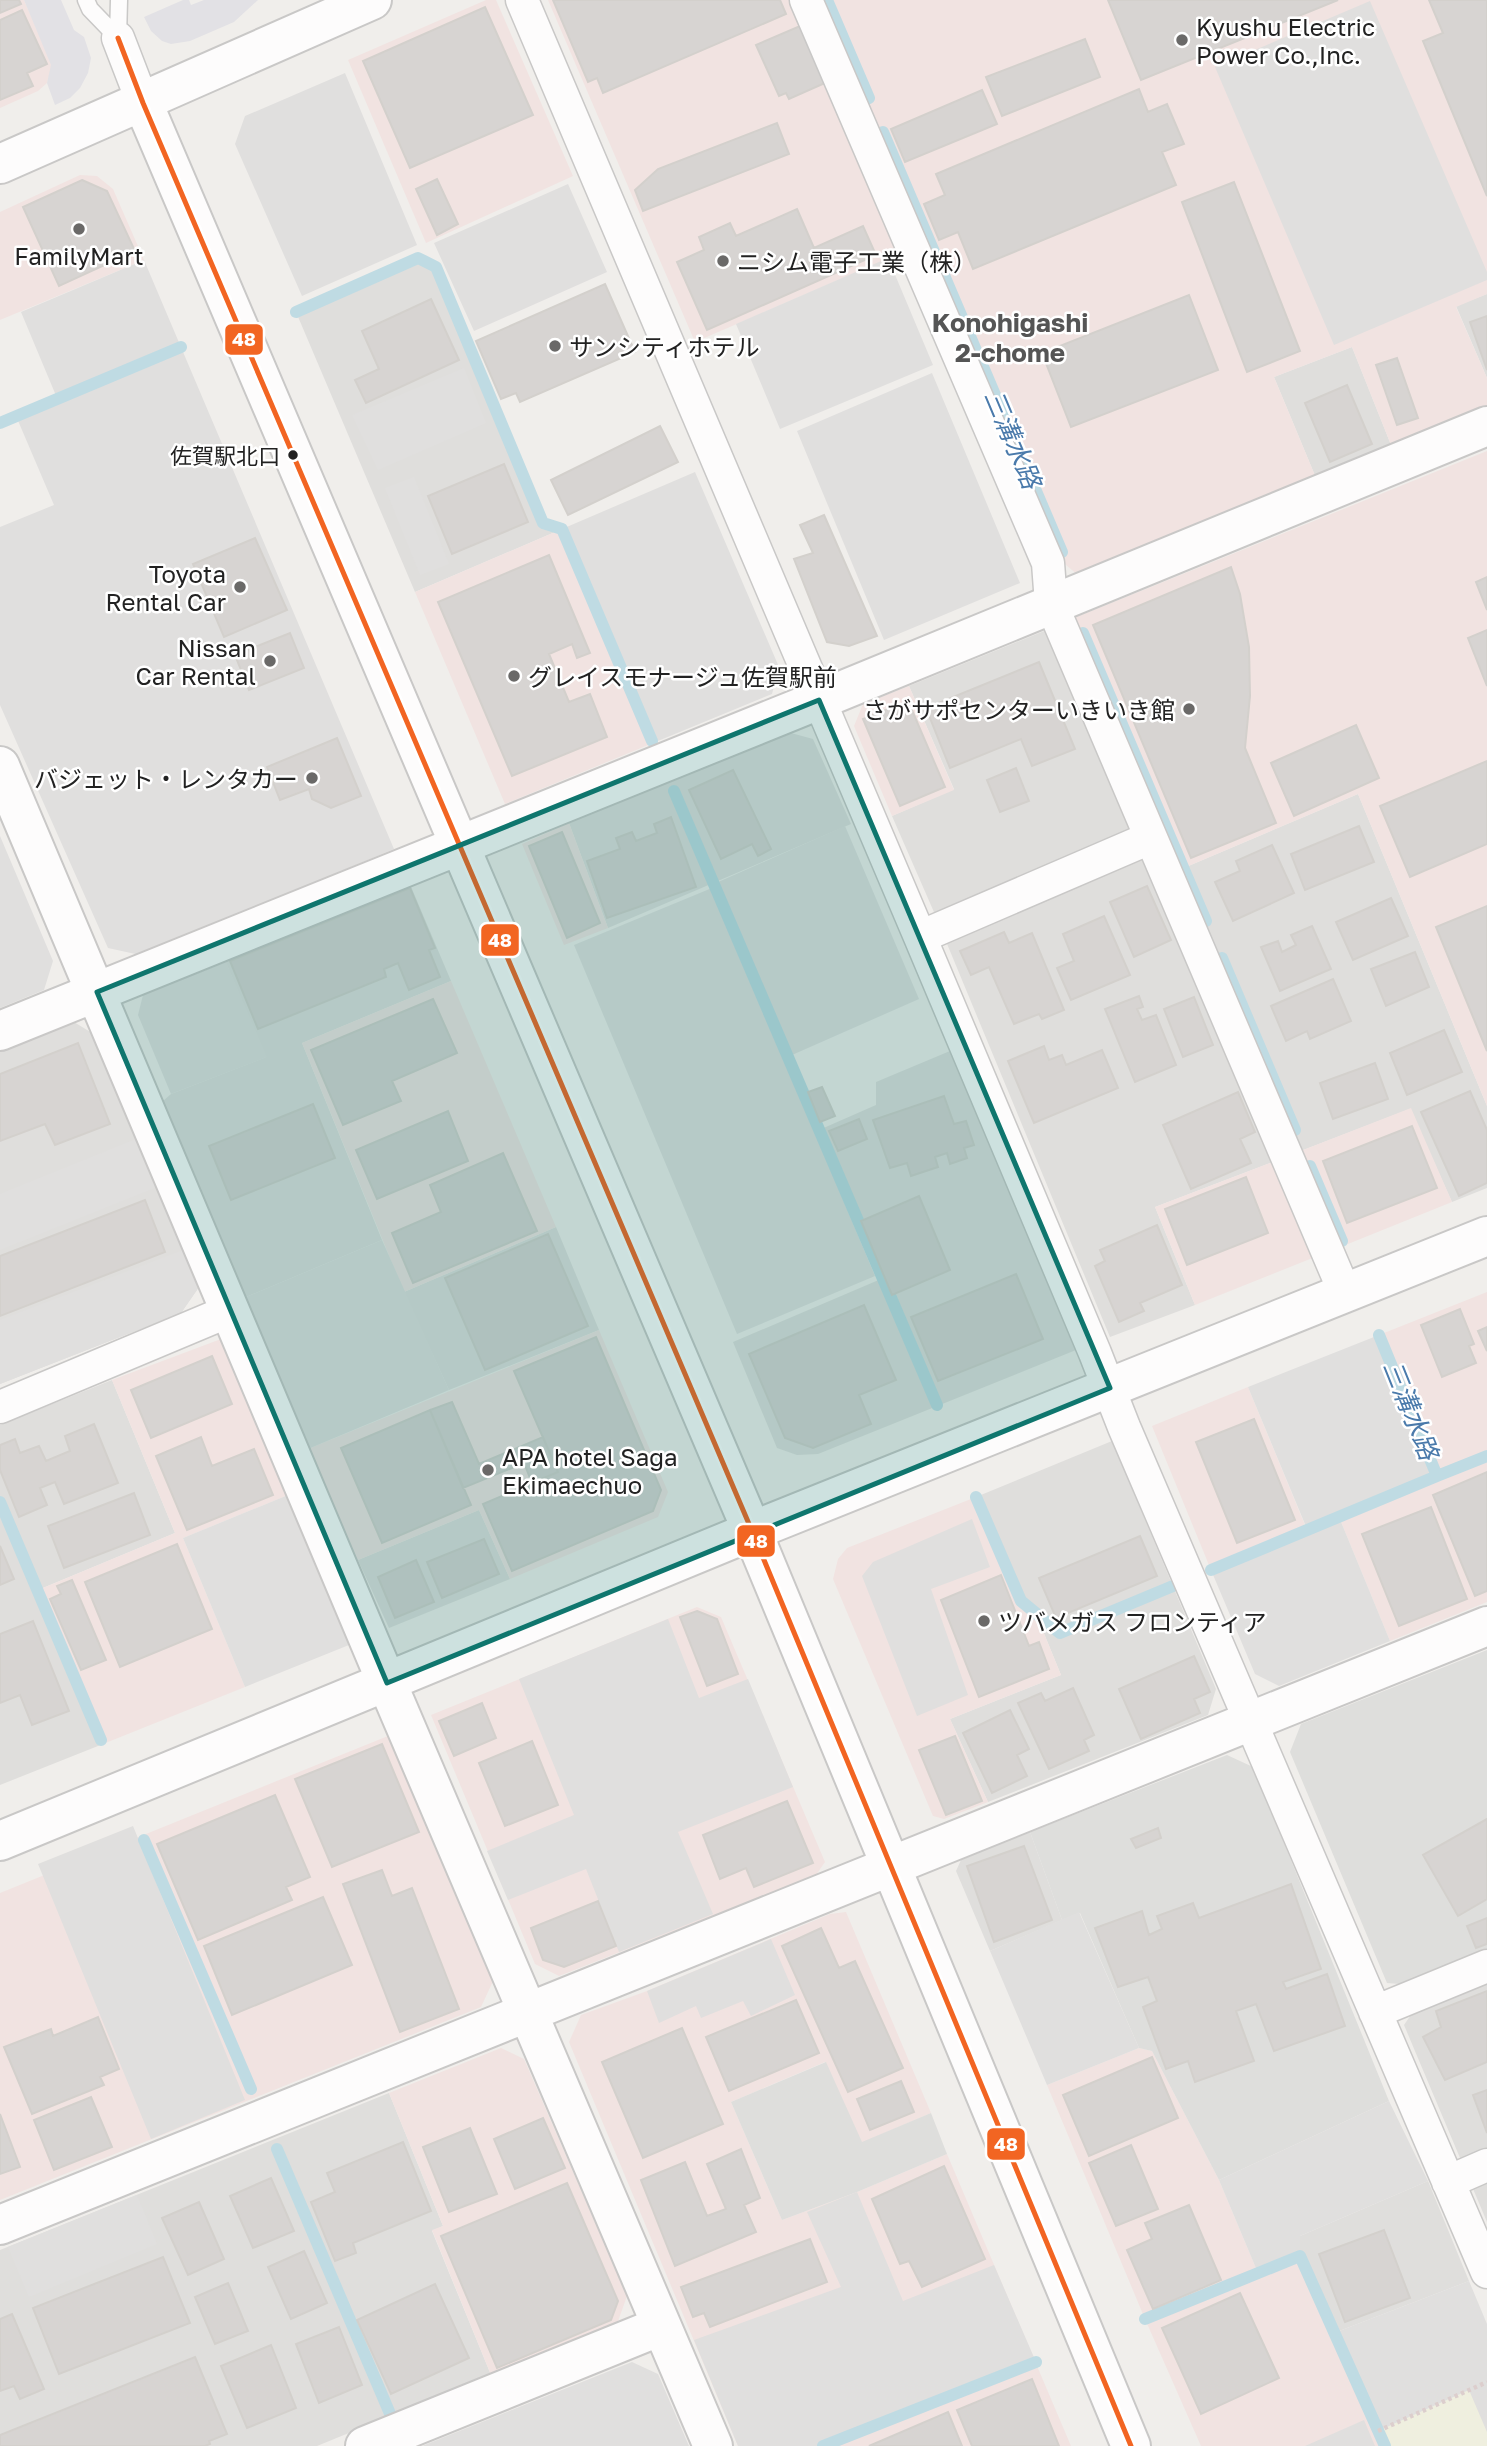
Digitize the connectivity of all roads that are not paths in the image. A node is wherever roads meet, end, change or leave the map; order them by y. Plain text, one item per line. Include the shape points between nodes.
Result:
1 (86, 0) edge
2 (119, 0) edge
3 (372, 0) edge
4 (522, 0) edge
5 (806, 0) edge
6 (118, 38) junction
7 (143, 103) junction
8 (0, 164) edge
9 (1487, 426) edge
10 (1051, 603) junction
11 (819, 700) junction
12 (0, 766) edge
13 (1150, 838) junction
14 (459, 845) junction
15 (920, 937) junction
16 (97, 992) junction
17 (0, 1031) edge
18 (1487, 1236) edge
19 (1345, 1293) junction
20 (229, 1311) junction
21 (1110, 1388) junction
22 (0, 1407) edge
23 (752, 1531) junction
24 (1487, 1626) edge
25 (387, 1683) junction
26 (1251, 1720) junction
27 (0, 1841) edge
28 (891, 1864) junction
29 (1487, 1966) edge
30 (1376, 2012) junction
31 (529, 2013) junction
32 (1487, 2165) edge
33 (1448, 2182) junction
34 (0, 2225) edge
35 (1487, 2272) edge
36 (662, 2326) junction
37 (365, 2446) edge
38 (713, 2446) edge
39 (1131, 2446) edge

1 - 6 lane
2 - 6 lane
3 - 7 street
4 - 11 street
5 - 10 street via 1048,563
6 - 7 street
7 - 8 street
7 - 14 street
9 - 10 street
10 - 11 street
10 - 13 street
11 - 14 street
11 - 15 street
12 - 16 street
13 - 15 street
13 - 19 street
14 - 16 street
14 - 23 street
15 - 21 street
16 - 17 street
16 - 20 street
18 - 19 street
19 - 21 street
20 - 22 street
20 - 25 street
21 - 23 street
21 - 26 street
23 - 25 street
23 - 28 street
24 - 26 street
25 - 27 street
25 - 31 street
26 - 28 street
26 - 30 street
28 - 31 street
28 - 39 street
29 - 30 street
30 - 33 street
31 - 34 street
31 - 36 street
32 - 33 street
33 - 35 street
36 - 37 street
36 - 38 street

